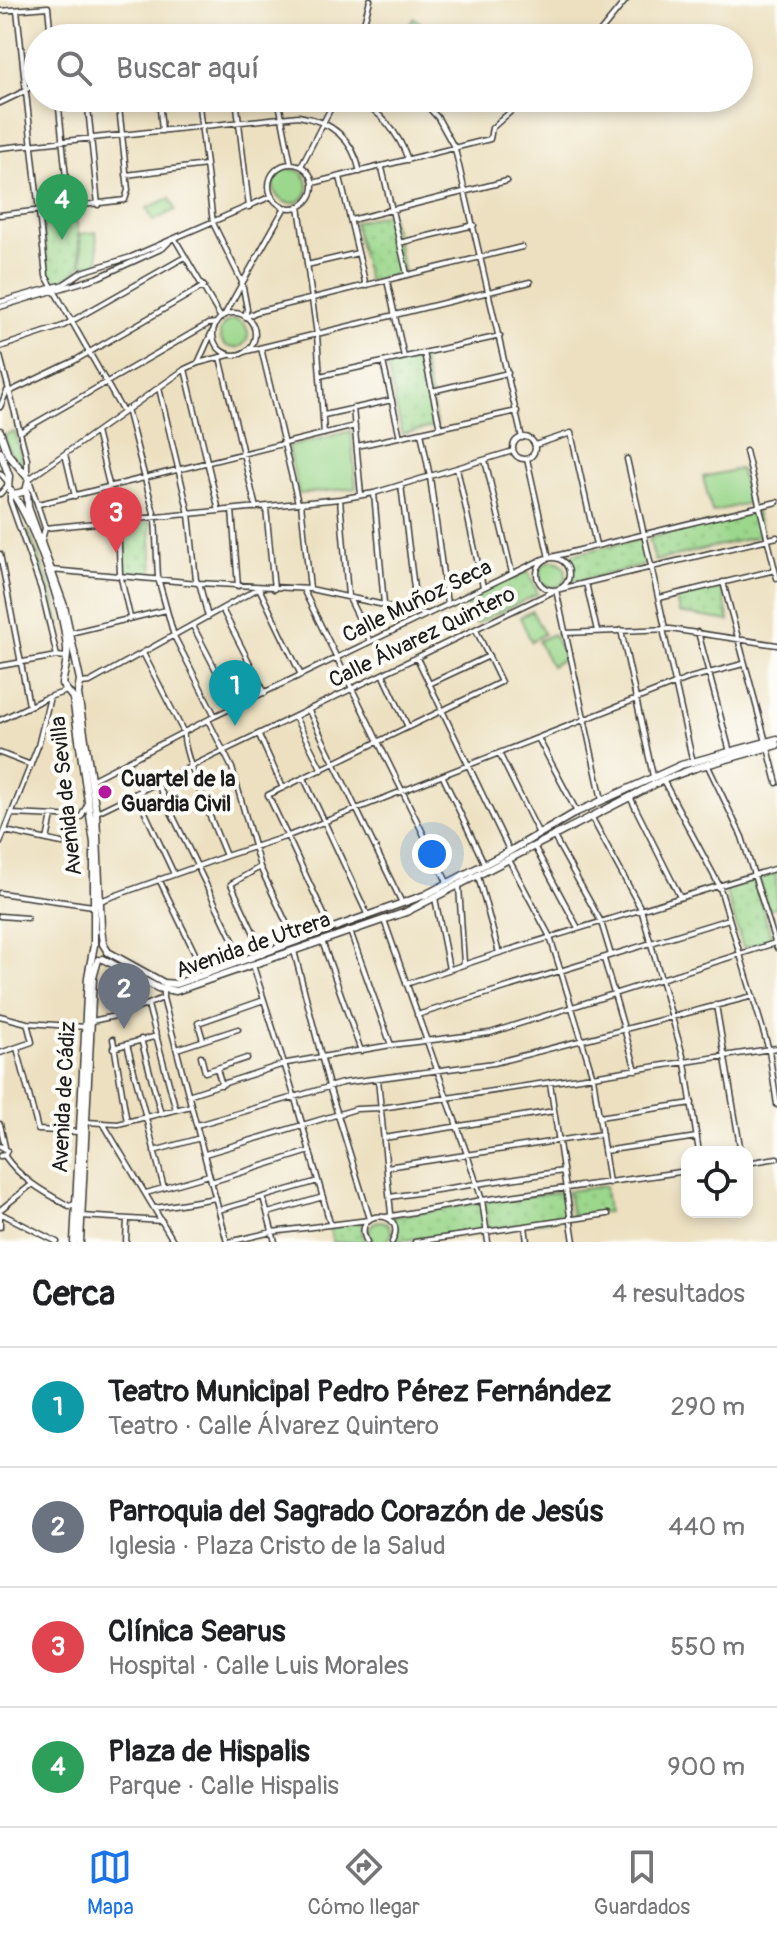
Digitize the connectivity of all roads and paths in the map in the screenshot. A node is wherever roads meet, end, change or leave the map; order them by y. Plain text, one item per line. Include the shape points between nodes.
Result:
1 (370, 0) edge
2 (626, 0) edge
3 (17, 10) junction
4 (0, 11) edge
5 (50, 24) edge
6 (364, 24) edge
7 (606, 24) edge
8 (24, 75) edge
9 (24, 91) edge
10 (0, 103) edge
11 (27, 112) edge
12 (59, 112) edge
13 (88, 112) edge
14 (120, 112) edge
15 (160, 112) edge
16 (199, 112) edge
17 (237, 112) edge
18 (281, 112) edge
19 (329, 112) edge
20 (375, 112) edge
21 (433, 112) edge
22 (510, 112) edge
23 (282, 117) junction
24 (238, 122) junction
25 (323, 123) junction
26 (201, 127) junction
27 (162, 131) junction
28 (122, 135) junction
29 (91, 139) junction
30 (62, 141) junction
31 (31, 145) junction
32 (0, 148) edge
33 (455, 149) junction
34 (408, 160) junction
35 (291, 164) junction
36 (206, 165) junction
37 (301, 166) junction
38 (382, 168) junction
39 (360, 172) junction
40 (126, 175) junction
41 (340, 177) junction
42 (507, 181) dead end
43 (313, 183) junction
44 (466, 191) junction
45 (272, 196) junction
46 (98, 205) junction
47 (299, 206) junction
48 (249, 207) junction
49 (285, 207) junction
50 (69, 208) junction
51 (392, 209) junction
52 (39, 211) junction
53 (0, 215) edge
54 (351, 220) junction
55 (213, 223) junction
56 (474, 225) junction
57 (173, 240) junction
58 (399, 243) junction
59 (522, 247) dead end
60 (358, 253) junction
61 (185, 257) junction
62 (481, 258) junction
63 (307, 265) junction
64 (407, 275) junction
65 (387, 280) junction
66 (242, 282) junction
67 (530, 282) dead end
68 (204, 286) junction
69 (366, 286) junction
70 (54, 289) junction
71 (490, 292) junction
72 (312, 299) junction
73 (0, 304) edge
74 (395, 315) junction
75 (246, 317) junction
76 (220, 319) junction
77 (72, 321) junction
78 (213, 330) junction
79 (317, 335) junction
80 (500, 336) junction
81 (0, 347) edge
82 (261, 348) junction
83 (90, 351) junction
84 (247, 351) junction
85 (424, 353) junction
86 (229, 355) junction
87 (0, 356) edge
88 (220, 357) junction
89 (404, 357) junction
90 (383, 362) junction
91 (198, 363) junction
92 (185, 369) junction
93 (508, 373) junction
94 (320, 376) junction
95 (106, 382) junction
96 (159, 388) junction
97 (9, 391) junction
98 (432, 391) junction
99 (392, 400) junction
100 (0, 407) edge
101 (353, 408) junction
102 (125, 410) junction
103 (517, 411) junction
104 (323, 415) junction
105 (355, 426) junction
106 (440, 428) junction
107 (0, 431) edge
108 (96, 431) junction
109 (20, 432) junction
110 (421, 432) junction
111 (324, 434) junction
112 (400, 437) junction
113 (522, 438) junction
114 (284, 444) junction
115 (535, 445) junction
116 (357, 446) junction
117 (0, 451) edge
118 (513, 451) junction
119 (746, 451) dead end
120 (65, 454) junction
121 (243, 454) junction
122 (527, 459) junction
123 (627, 459) dead end
124 (485, 460) junction
125 (208, 463) junction
126 (457, 468) junction
127 (178, 470) junction
128 (0, 473) edge
129 (27, 477) junction
130 (430, 477) junction
131 (144, 479) junction
132 (401, 485) junction
133 (10, 486) junction
134 (110, 488) junction
135 (27, 491) junction
136 (374, 493) junction
137 (0, 494) edge
138 (361, 495) junction
139 (75, 496) junction
140 (340, 499) junction
141 (777, 502) edge
142 (300, 503) junction
143 (39, 504) junction
144 (760, 507) junction
145 (256, 508) junction
146 (266, 508) junction
147 (232, 510) junction
148 (220, 511) junction
149 (189, 514) junction
150 (155, 517) junction
151 (118, 521) junction
152 (45, 528) junction
153 (644, 534) junction
154 (777, 537) edge
155 (767, 539) junction
156 (41, 542) junction
157 (596, 545) junction
158 (0, 554) edge
159 (549, 558) junction
160 (43, 563) junction
161 (652, 567) junction
162 (52, 570) junction
163 (776, 570) edge
164 (512, 573) junction
165 (120, 574) junction
166 (158, 578) junction
167 (777, 578) edge
168 (723, 582) junction
169 (198, 583) junction
170 (586, 583) junction
171 (238, 586) junction
172 (483, 587) junction
173 (259, 588) junction
174 (274, 589) junction
175 (303, 589) junction
176 (310, 589) junction
177 (556, 590) junction
178 (348, 596) junction
179 (658, 598) junction
180 (384, 604) junction
181 (447, 604) junction
182 (222, 609) junction
183 (166, 610) junction
184 (417, 612) junction
185 (426, 614) junction
186 (130, 617) junction
187 (208, 617) junction
188 (193, 626) junction
189 (664, 629) junction
190 (476, 630) junction
191 (621, 630) junction
192 (597, 631) junction
193 (698, 632) junction
194 (70, 633) junction
195 (565, 633) junction
196 (174, 636) junction
197 (737, 639) junction
198 (370, 641) junction
199 (777, 645) edge
200 (143, 653) junction
201 (57, 656) junction
202 (489, 656) junction
203 (67, 657) junction
204 (336, 658) junction
205 (417, 658) junction
206 (20, 663) junction
207 (743, 664) junction
208 (0, 666) edge
209 (710, 673) junction
210 (383, 674) junction
211 (301, 675) junction
212 (64, 678) junction
213 (79, 682) junction
214 (675, 683) junction
215 (429, 684) junction
216 (351, 690) junction
217 (69, 691) junction
218 (265, 693) junction
219 (48, 698) junction
220 (636, 700) junction
221 (29, 705) junction
222 (235, 707) junction
223 (309, 710) junction
224 (441, 711) junction
225 (215, 716) junction
226 (295, 717) junction
227 (0, 720) edge
228 (208, 720) junction
229 (585, 720) junction
230 (408, 727) junction
231 (184, 733) junction
232 (259, 735) junction
233 (538, 738) junction
234 (777, 739) edge
235 (378, 743) junction
236 (767, 745) junction
237 (777, 745) edge
238 (223, 751) junction
239 (730, 752) junction
240 (0, 753) edge
241 (499, 753) junction
242 (335, 762) junction
243 (127, 763) junction
244 (707, 764) junction
245 (31, 765) junction
246 (468, 765) junction
247 (694, 765) junction
248 (192, 766) junction
249 (322, 770) junction
250 (443, 776) junction
251 (653, 777) junction
252 (304, 778) junction
253 (91, 780) junction
254 (663, 780) junction
255 (157, 783) junction
256 (777, 783) edge
257 (283, 788) junction
258 (402, 791) junction
259 (138, 792) junction
260 (630, 797) junction
261 (89, 799) junction
262 (603, 800) junction
263 (357, 808) junction
264 (608, 808) junction
265 (96, 812) junction
266 (577, 812) junction
267 (12, 814) junction
268 (52, 816) junction
269 (592, 818) junction
270 (324, 822) junction
271 (579, 823) junction
272 (5, 831) junction
273 (539, 835) junction
274 (553, 835) junction
275 (288, 836) junction
276 (47, 840) junction
277 (0, 843) edge
278 (62, 843) dead end
279 (534, 845) junction
280 (255, 847) junction
281 (510, 851) junction
282 (226, 856) junction
283 (509, 860) junction
284 (485, 865) junction
285 (196, 866) junction
286 (260, 867) junction
287 (777, 868) edge
288 (174, 874) junction
289 (754, 874) junction
290 (478, 876) junction
291 (159, 879) junction
292 (448, 884) junction
293 (719, 885) junction
294 (459, 886) junction
295 (0, 893) edge
296 (680, 897) junction
297 (435, 898) junction
298 (96, 903) junction
299 (402, 903) junction
300 (641, 909) junction
301 (406, 912) junction
302 (0, 916) edge
303 (368, 916) junction
304 (27, 918) dead end
305 (729, 919) junction
306 (384, 920) junction
307 (601, 922) junction
308 (373, 925) junction
309 (578, 928) junction
310 (332, 930) junction
311 (350, 931) junction
312 (550, 937) junction
313 (322, 941) junction
314 (651, 943) junction
315 (103, 944) junction
316 (94, 945) junction
317 (776, 946) edge
318 (295, 947) junction
319 (108, 952) junction
320 (499, 953) junction
321 (91, 954) junction
322 (264, 954) junction
323 (740, 954) junction
324 (611, 955) junction
325 (100, 959) junction
326 (604, 959) junction
327 (243, 961) junction
328 (464, 964) junction
329 (253, 965) junction
330 (449, 969) junction
331 (561, 972) junction
332 (205, 974) junction
333 (661, 978) junction
334 (406, 984) junction
335 (613, 993) junction
336 (163, 994) junction
337 (753, 996) junction
338 (264, 1000) junction
339 (148, 1005) junction
340 (716, 1005) junction
341 (572, 1007) junction
342 (417, 1015) junction
343 (0, 1016) edge
344 (672, 1017) junction
345 (27, 1023) junction
346 (89, 1024) junction
347 (238, 1029) dead end
348 (624, 1030) junction
349 (157, 1036) junction
350 (113, 1039) dead end
351 (141, 1039) junction
352 (203, 1040) junction
353 (582, 1040) junction
354 (426, 1043) junction
355 (127, 1044) junction
356 (391, 1045) junction
357 (17, 1048) junction
358 (113, 1048) junction
359 (777, 1048) edge
360 (177, 1049) junction
361 (769, 1050) junction
362 (361, 1051) junction
363 (0, 1053) edge
364 (201, 1056) dead end
365 (727, 1056) junction
366 (323, 1057) junction
367 (247, 1058) dead end
368 (685, 1063) junction
369 (284, 1064) junction
370 (216, 1068) junction
371 (436, 1070) junction
372 (636, 1070) junction
373 (593, 1077) junction
374 (378, 1079) junction
375 (550, 1083) junction
376 (222, 1085) junction
377 (329, 1086) junction
378 (188, 1095) junction
379 (294, 1095) junction
380 (446, 1098) junction
381 (692, 1103) junction
382 (777, 1105) edge
383 (191, 1106) junction
384 (381, 1108) junction
385 (176, 1110) junction
386 (554, 1111) junction
387 (161, 1114) junction
388 (338, 1114) junction
389 (599, 1117) junction
390 (145, 1118) junction
391 (87, 1122) junction
392 (127, 1122) junction
393 (103, 1123) junction
394 (0, 1124) edge
395 (303, 1124) junction
396 (197, 1125) junction
397 (457, 1126) junction
398 (80, 1132) junction
399 (602, 1134) junction
400 (697, 1137) junction
401 (200, 1138) junction
402 (384, 1138) junction
403 (558, 1140) junction
404 (3, 1146) edge
405 (698, 1146) edge
406 (740, 1146) edge
407 (154, 1151) junction
408 (310, 1151) junction
409 (604, 1151) junction
410 (205, 1154) junction
411 (467, 1154) junction
412 (2, 1156) edge
413 (777, 1158) edge
414 (753, 1162) edge
415 (387, 1167) junction
416 (563, 1171) junction
417 (681, 1172) edge
418 (210, 1175) junction
419 (318, 1181) junction
420 (211, 1182) junction
421 (476, 1182) junction
422 (609, 1183) junction
423 (31, 1185) junction
424 (164, 1188) junction
425 (566, 1189) junction
426 (146, 1193) junction
427 (263, 1197) junction
428 (323, 1197) junction
429 (390, 1197) junction
430 (216, 1198) junction
431 (482, 1200) junction
432 (76, 1202) junction
433 (155, 1208) junction
434 (219, 1210) junction
435 (0, 1213) edge
436 (268, 1213) junction
437 (608, 1214) dead end
438 (81, 1216) junction
439 (388, 1216) junction
440 (127, 1219) junction
441 (369, 1220) junction
442 (570, 1220) junction
443 (162, 1221) junction
444 (330, 1223) junction
445 (525, 1226) junction
446 (0, 1227) edge
447 (272, 1232) junction
448 (486, 1232) junction
449 (450, 1240) edge
450 (57, 1242) edge
451 (77, 1242) edge
452 (126, 1242) edge
453 (174, 1242) edge
454 (228, 1242) edge
455 (275, 1242) edge
456 (367, 1242) edge
457 (392, 1242) edge
458 (415, 1242) edge
459 (488, 1242) edge
460 (527, 1242) edge
461 (574, 1242) edge

1 - 6 street
2 - 7 street
3 - 4 street
3 - 5 street via 48,7
3 - 8 street
9 - 10 street
11 - 31 street
12 - 30 street
13 - 29 street
14 - 28 street
15 - 27 street
16 - 26 street
17 - 24 street
18 - 23 street
19 - 25 street
20 - 34 street via 391,128
21 - 33 street
22 - 33 street via 492,128 490,139
23 - 24 street
23 - 25 street
23 - 35 street
24 - 26 street
24 - 48 street
25 - 37 street
25 - 39 street via 342,134
26 - 27 street
26 - 36 street
27 - 28 street
28 - 29 street
28 - 40 street
29 - 30 street
29 - 46 street
30 - 31 street
30 - 50 street
31 - 32 street
31 - 52 street
33 - 34 street
33 - 44 street
34 - 38 street
35 - 37 street
35 - 45 street via 273,174
36 - 40 street
36 - 55 street
37 - 43 street
38 - 39 street
38 - 51 street
39 - 41 street
40 - 46 street via 127,196
41 - 43 street
41 - 54 street
42 - 44 street
43 - 47 street via 311,195
44 - 51 street
44 - 56 street
45 - 48 street
45 - 49 street
46 - 50 street
47 - 49 street
47 - 63 street
48 - 55 street
49 - 66 street
50 - 52 street
51 - 54 street
51 - 58 street
52 - 53 street
52 - 70 street via 46,276
54 - 60 street
55 - 57 street
55 - 66 street
56 - 58 street
56 - 62 street
57 - 61 street
57 - 70 street via 84,271
57 - 70 street via 99,277
58 - 64 street
59 - 62 street
60 - 63 street
60 - 69 street
61 - 68 street
61 - 77 street
62 - 64 street
62 - 71 street
63 - 72 street
64 - 65 street
65 - 69 street
65 - 74 street
66 - 75 street
66 - 76 street
67 - 71 street
68 - 76 street
68 - 83 street
69 - 72 street
70 - 73 street
70 - 77 street
71 - 74 street
71 - 80 street
72 - 75 street
72 - 79 street
74 - 79 street
74 - 89 street
75 - 76 street via 234,313
75 - 84 street via 255,332
76 - 78 street
76 - 95 street
77 - 81 street
77 - 83 street
78 - 86 street via 217,347
78 - 91 street
79 - 82 street
79 - 94 street
80 - 85 street
80 - 93 street
82 - 84 street
82 - 114 street
83 - 95 street
83 - 97 street
84 - 86 street
85 - 89 street
85 - 98 street
86 - 88 street
87 - 97 street
88 - 91 street
88 - 121 street
89 - 90 street
90 - 94 street
90 - 99 street
91 - 92 street
92 - 96 street
92 - 125 street
93 - 98 street
93 - 103 street
94 - 104 street
95 - 102 street
95 - 109 street
96 - 102 street
96 - 127 street
97 - 100 street
97 - 109 street
98 - 106 street
99 - 101 street
99 - 112 street
101 - 104 street
101 - 105 street
102 - 108 street
102 - 131 street
103 - 106 street
103 - 113 street
104 - 111 street
105 - 111 street
105 - 116 street
106 - 110 street
107 - 129 main road via 8,454
108 - 120 street
108 - 134 street
109 - 129 street
110 - 112 street
110 - 130 street
111 - 114 street
112 - 116 street
113 - 115 street
113 - 118 street
114 - 121 street
114 - 142 street
115 - 122 street
115 - 157 street via 571,433
116 - 138 street
117 - 133 main road
118 - 122 street
118 - 124 street
119 - 144 street
120 - 129 street
120 - 139 street
121 - 125 street
121 - 145 street
122 - 159 street
123 - 153 street
124 - 126 street
124 - 164 street
125 - 127 street
125 - 148 street
126 - 130 street
126 - 172 street
127 - 131 street
127 - 149 street
128 - 133 street
129 - 133 main road via 17,471
129 - 135 main road
129 - 143 street
130 - 132 street
130 - 181 street
131 - 134 street
131 - 150 street
132 - 136 street
132 - 184 street
133 - 135 main road
133 - 137 street
133 - 160 main road
133 - 201 street
134 - 139 street
134 - 151 street
135 - 156 main road, Avenida de Sevilla
136 - 138 street
136 - 180 street
138 - 140 street
139 - 143 street
140 - 142 street
140 - 178 street
141 - 144 street, Calle Muñoz Seca
142 - 146 street
142 - 176 street
143 - 152 street
144 - 153 street, Calle Muñoz Seca
144 - 155 street
145 - 146 street
145 - 147 street
146 - 174 street
147 - 148 street
147 - 171 street
148 - 149 street
149 - 150 street
149 - 169 street
150 - 151 street
150 - 166 street
151 - 152 street
151 - 165 street
152 - 156 street
153 - 157 street, Calle Muñoz Seca
153 - 161 street
154 - 155 street, Calle Álvarez Quintero
155 - 161 street, Calle Álvarez Quintero
155 - 163 street
156 - 162 main road, Avenida de Sevilla
157 - 159 street, Calle Muñoz Seca
158 - 206 street
159 - 164 street, Calle Muñoz Seca
159 - 177 street via 563,562 569,572
159 - 177 street via 538,566 537,577 544,588
160 - 162 street
160 - 203 main road
161 - 170 street, Calle Álvarez Quintero
161 - 179 street
162 - 165 street
162 - 194 main road, Avenida de Sevilla
163 - 167 street
163 - 168 street
164 - 172 street, Calle Muñoz Seca
165 - 166 street
165 - 186 street
166 - 169 street
166 - 183 street
168 - 179 street
168 - 197 street
169 - 171 street
169 - 187 street
170 - 177 street, Calle Álvarez Quintero
170 - 192 street
171 - 173 street
172 - 181 street, Calle Muñoz Seca
173 - 174 street
173 - 182 street
173 - 211 street
174 - 175 street
175 - 176 street
175 - 204 street
176 - 178 street
177 - 190 street, Calle Álvarez Quintero
177 - 195 street
178 - 180 street
178 - 198 street
179 - 189 street
180 - 184 street
181 - 185 street, Calle Muñoz Seca
182 - 187 street
182 - 218 street
183 - 186 street
183 - 196 street
184 - 185 street
185 - 198 street, Calle Muñoz Seca
186 - 194 street
187 - 188 street
188 - 196 street
188 - 222 street
189 - 191 street
189 - 193 street
189 - 214 street
190 - 202 street
190 - 205 street, Calle Álvarez Quintero
191 - 192 street
191 - 220 street
192 - 195 street
193 - 197 street
193 - 209 street
194 - 213 main road, Avenida de Sevilla
195 - 229 street
196 - 200 street
196 - 225 street
197 - 199 street
197 - 207 street
198 - 204 street, Calle Muñoz Seca
200 - 213 street via 90,682
200 - 231 street
201 - 203 street
201 - 206 street
202 - 215 street
202 - 224 street via 501,682
203 - 212 main road
204 - 211 street, Calle Muñoz Seca
204 - 216 street
205 - 210 street, Calle Álvarez Quintero
205 - 215 street
206 - 208 street
206 - 221 street
207 - 209 street
207 - 236 street
209 - 214 street
209 - 239 street
210 - 216 street, Calle Álvarez Quintero
210 - 230 street
211 - 218 street, Calle Muñoz Seca
212 - 213 main road via 73,673
212 - 217 main road
212 - 219 street
213 - 217 main road
213 - 253 main road, Avenida de Sevilla
214 - 220 street
214 - 247 street
215 - 224 street
216 - 223 street, Calle Álvarez Quintero
216 - 235 street
217 - 219 street
217 - 261 main road, Avenida de Sevilla
218 - 222 street, Calle Muñoz Seca
219 - 221 street
219 - 245 street
220 - 229 street
220 - 251 street
221 - 227 street
222 - 225 street, Calle Muñoz Seca
223 - 226 street, Calle Álvarez Quintero
223 - 242 street
224 - 230 street
224 - 246 street
225 - 228 street, Calle Muñoz Seca
226 - 232 street, Calle Álvarez Quintero
226 - 249 street
228 - 231 street, Calle Muñoz Seca
228 - 238 street
229 - 233 street
229 - 262 street
230 - 235 street
231 - 243 street, Calle Muñoz Seca
231 - 248 street
232 - 238 street, Calle Álvarez Quintero
232 - 257 street
233 - 241 street
233 - 266 street
234 - 236 main road
235 - 242 street
235 - 258 street
236 - 237 main road
236 - 239 main road
236 - 244 main road
236 - 256 street
238 - 248 street, Calle Álvarez Quintero
238 - 280 street
239 - 247 main road
240 - 245 street
241 - 246 street
241 - 273 street
242 - 249 street
242 - 263 street
243 - 253 street, Calle Muñoz Seca
243 - 259 street
244 - 247 main road
244 - 289 street
245 - 267 street
246 - 250 street
246 - 281 street
247 - 251 main road
247 - 254 main road
248 - 255 street, Calle Álvarez Quintero
248 - 282 street
249 - 252 street
250 - 258 street
250 - 284 street
251 - 262 main road
252 - 257 street
252 - 270 street
253 - 265 main road, Avenida de Sevilla
254 - 260 main road
254 - 293 street
255 - 259 street, Calle Álvarez Quintero
255 - 285 street
257 - 275 street via 268,795
258 - 263 street
258 - 292 street
259 - 265 street, Calle Álvarez Quintero
259 - 288 street
260 - 264 main road
260 - 296 street
261 - 265 street
261 - 268 street via 83,816
261 - 298 main road, Avenida de Sevilla
262 - 264 main road
262 - 266 main road
263 - 270 street
263 - 299 street
264 - 269 main road
265 - 298 main road, Avenida de Sevilla
266 - 271 main road
266 - 273 main road
267 - 268 street
267 - 272 street
268 - 276 street
269 - 271 main road
269 - 300 street
270 - 275 street
270 - 303 street
271 - 274 main road
272 - 276 street
272 - 277 street
273 - 281 main road
274 - 279 main road
274 - 307 street
275 - 280 street
275 - 310 street
276 - 278 street
279 - 283 main road
279 - 309 street
280 - 282 street
280 - 286 street
281 - 284 main road
282 - 285 street
283 - 290 main road
283 - 312 street
284 - 292 main road
285 - 288 street
285 - 327 street
286 - 318 street
286 - 322 street via 231,884
287 - 289 street
288 - 291 street
289 - 293 street
289 - 317 street
290 - 294 main road
290 - 320 street
291 - 298 street
291 - 332 street
292 - 299 main road
293 - 296 street
293 - 305 street
294 - 297 main road
294 - 328 street
295 - 298 street
296 - 300 street
297 - 301 main road
297 - 330 street
298 - 315 main road, Avenida de Sevilla
298 - 316 main road, Avenida de Sevilla
299 - 301 main road
299 - 303 main road, Avenida de Utrera
300 - 307 street
300 - 314 street
301 - 306 main road, Avenida de Utrera
302 - 304 street
303 - 308 main road
303 - 310 main road, Avenida de Utrera
305 - 314 street
305 - 323 street
306 - 308 main road, Avenida de Utrera
306 - 334 street
307 - 309 street
307 - 324 street
308 - 311 main road, Avenida de Utrera
309 - 312 street
310 - 318 main road, Avenida de Utrera
311 - 313 main road, Avenida de Utrera
311 - 356 street
312 - 320 street
312 - 331 street
313 - 318 main road, Avenida de Utrera
313 - 362 street
314 - 324 street
314 - 333 street
315 - 316 main road
315 - 319 main road
316 - 321 main road, Avenida de Sevilla
317 - 323 street
318 - 322 main road, Avenida de Utrera
318 - 329 main road, Avenida de Utrera
318 - 366 street
319 - 325 main road
319 - 332 main road, Avenida de Utrera via 164,983
320 - 328 street
321 - 325 main road, Avenida de Utrera
321 - 346 main road, Avenida de Cádiz
322 - 327 main road, Avenida de Utrera
323 - 333 street
323 - 337 street
324 - 326 street
325 - 336 main road, Avenida de Utrera
325 - 346 main road, Avenida de Cádiz
326 - 331 street
326 - 335 street
327 - 332 main road, Avenida de Utrera
328 - 330 street
329 - 336 main road, Avenida de Utrera
329 - 338 street
330 - 334 street
331 - 341 street
331 - 342 street
333 - 335 street
333 - 344 street
334 - 342 street
335 - 341 street
335 - 348 street
336 - 339 street
336 - 360 street
337 - 340 street
337 - 361 street
338 - 352 street via 196,1021
338 - 369 street
339 - 346 street
339 - 349 street
340 - 344 street
340 - 365 street
341 - 353 street
341 - 354 street via 490,1033
342 - 354 street
343 - 345 street
344 - 348 street
344 - 368 street
345 - 346 street
345 - 357 street via 32,1042
346 - 391 main road, Avenida de Cádiz
346 - 398 main road, Avenida de Cádiz
347 - 352 street
348 - 353 street
348 - 372 street
349 - 351 street
349 - 385 street
350 - 358 street
351 - 355 street
351 - 387 street
352 - 360 street
353 - 371 street via 494,1063
353 - 373 street
354 - 356 street
354 - 371 street
355 - 358 street
355 - 390 street
356 - 362 street
357 - 363 street
357 - 398 street via 38,1130
358 - 392 street
359 - 361 street
360 - 378 street
361 - 365 street
361 - 382 street
362 - 366 street
364 - 370 street via 205,1072
365 - 368 street
365 - 406 street
366 - 369 street
366 - 377 street
367 - 370 street
368 - 372 street
368 - 381 street
369 - 376 street
369 - 379 street
370 - 376 street
371 - 374 street
371 - 380 street
372 - 373 street
373 - 375 street
373 - 389 street
374 - 377 street
374 - 384 street
375 - 380 street
375 - 386 street
376 - 378 street
377 - 379 street
377 - 388 street
378 - 383 street
379 - 395 street
379 - 396 street
380 - 384 street
380 - 397 street
381 - 389 street
381 - 400 street
383 - 385 street
383 - 396 street
384 - 388 street
384 - 402 street
385 - 387 street
386 - 397 street
386 - 403 street
387 - 390 street
388 - 395 street
388 - 441 street
389 - 399 street
390 - 392 street
390 - 407 street
391 - 393 street
391 - 438 main road, Avenida de Cádiz
392 - 393 street
393 - 426 street
394 - 404 street
395 - 408 street
395 - 410 street
396 - 401 street
397 - 402 street
397 - 411 street
398 - 432 main road, Avenida de Cádiz
399 - 403 street
399 - 409 street
400 - 405 street
400 - 409 street
401 - 407 street
401 - 410 street
402 - 415 street
403 - 411 street
403 - 416 street
404 - 412 street via 7,1151
407 - 424 street
408 - 419 street
408 - 420 street
409 - 422 street
410 - 418 street
411 - 415 street
411 - 421 street
412 - 423 street
413 - 414 street
415 - 429 street
416 - 421 street
416 - 425 street
417 - 422 street
418 - 420 street
418 - 424 street
419 - 427 street
419 - 428 street
420 - 430 street
421 - 429 street
421 - 431 street
422 - 425 street
423 - 432 street via 69,1206
423 - 435 street
424 - 426 street
425 - 431 street
425 - 442 street
426 - 433 street
427 - 434 street
427 - 436 street
428 - 436 street
428 - 444 street
429 - 439 street
430 - 433 street
430 - 434 street
431 - 439 street
431 - 448 street
432 - 451 main road, Avenida de Cádiz
433 - 443 street
434 - 454 street
435 - 446 street
435 - 450 street
436 - 447 street
437 - 442 street
438 - 440 street
438 - 451 main road, Avenida de Cádiz
439 - 441 street
439 - 457 street via 395,1226
440 - 443 street
440 - 452 street
441 - 444 street
441 - 456 street via 364,1230
442 - 445 street
442 - 461 street
443 - 453 street
444 - 447 street
445 - 448 street
445 - 460 street
447 - 454 street
447 - 455 street
448 - 449 street
448 - 459 street
449 - 458 street

